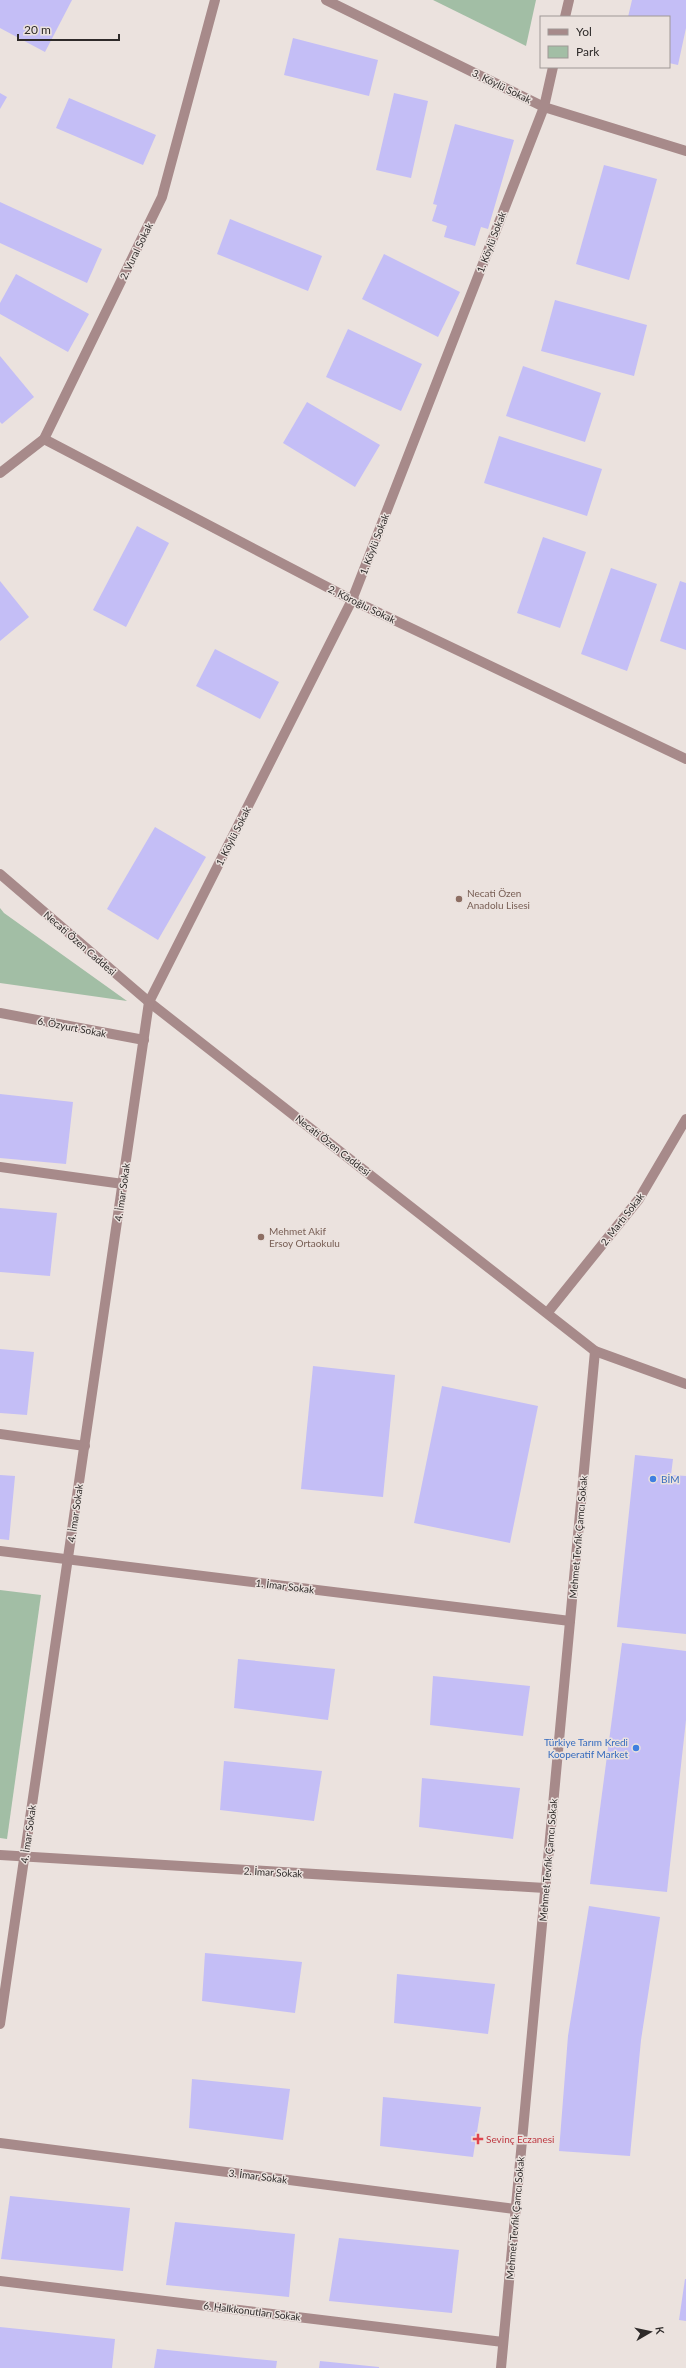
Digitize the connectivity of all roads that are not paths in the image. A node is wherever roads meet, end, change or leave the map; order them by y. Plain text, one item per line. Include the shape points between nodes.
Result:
1 (215, 0) edge
2 (326, 0) edge
3 (569, 0) edge
4 (565, 16) edge
5 (553, 68) edge
6 (544, 107) junction
7 (686, 151) edge
8 (44, 439) junction
9 (0, 473) edge
10 (352, 600) junction
11 (686, 759) edge
12 (0, 874) edge
13 (149, 1002) junction
14 (0, 1013) edge
15 (144, 1040) junction
16 (686, 1119) edge
17 (0, 1167) edge
18 (123, 1184) junction
19 (548, 1312) junction
20 (595, 1351) junction
21 (686, 1384) edge
22 (0, 1434) edge
23 (85, 1446) junction
24 (0, 1551) edge
25 (68, 1560) junction
26 (570, 1621) junction
27 (0, 1855) edge
28 (24, 1858) junction
29 (546, 1888) junction
30 (0, 2024) edge
31 (0, 2143) edge
32 (515, 2209) junction
33 (0, 2281) edge
34 (503, 2342) junction
35 (501, 2368) edge

1 - 8 street, 2. Vural Sokak via 162,197
2 - 6 street, 3. Köylü Sokak
3 - 4 street
5 - 6 street, 1. Köylü Sokak
6 - 7 street, 3. Köylü Sokak
6 - 10 street, 1. Köylü Sokak
8 - 9 street, 2. Vural Sokak
8 - 10 street, 2. Köroğlu Sokak
10 - 11 street, 2. Köroğlu Sokak
10 - 13 street, 1. Köylü Sokak
12 - 13 street, Necati Özen Caddesi
13 - 15 street, 4. İmar Sokak
13 - 19 street, Necati Özen Caddesi
14 - 15 street, 6. Özyurt Sokak
15 - 18 street, 4. İmar Sokak
16 - 19 street, 2. Martı Sokak via 639,1199
17 - 18 street
18 - 23 street, 4. İmar Sokak
19 - 20 street, Necati Özen Caddesi
20 - 21 street, Necati Özen Caddesi
20 - 26 street, Mehmet Tevfik Çamcı Sokak
22 - 23 street
23 - 25 street, 4. İmar Sokak
24 - 25 street, 1. İmar Sokak
25 - 26 street, 1. İmar Sokak
25 - 28 street, 4. İmar Sokak
26 - 29 street, Mehmet Tevfik Çamcı Sokak
27 - 28 street, 2. İmar Sokak
28 - 29 street, 2. İmar Sokak
28 - 30 street, 4. İmar Sokak
29 - 32 street, Mehmet Tevfik Çamcı Sokak
31 - 32 street, 3. İmar Sokak
32 - 34 street, Mehmet Tevfik Çamcı Sokak
33 - 34 street, 6. Halkkonutları Sokak
34 - 35 street, Mehmet Tevfik Çamcı Sokak

